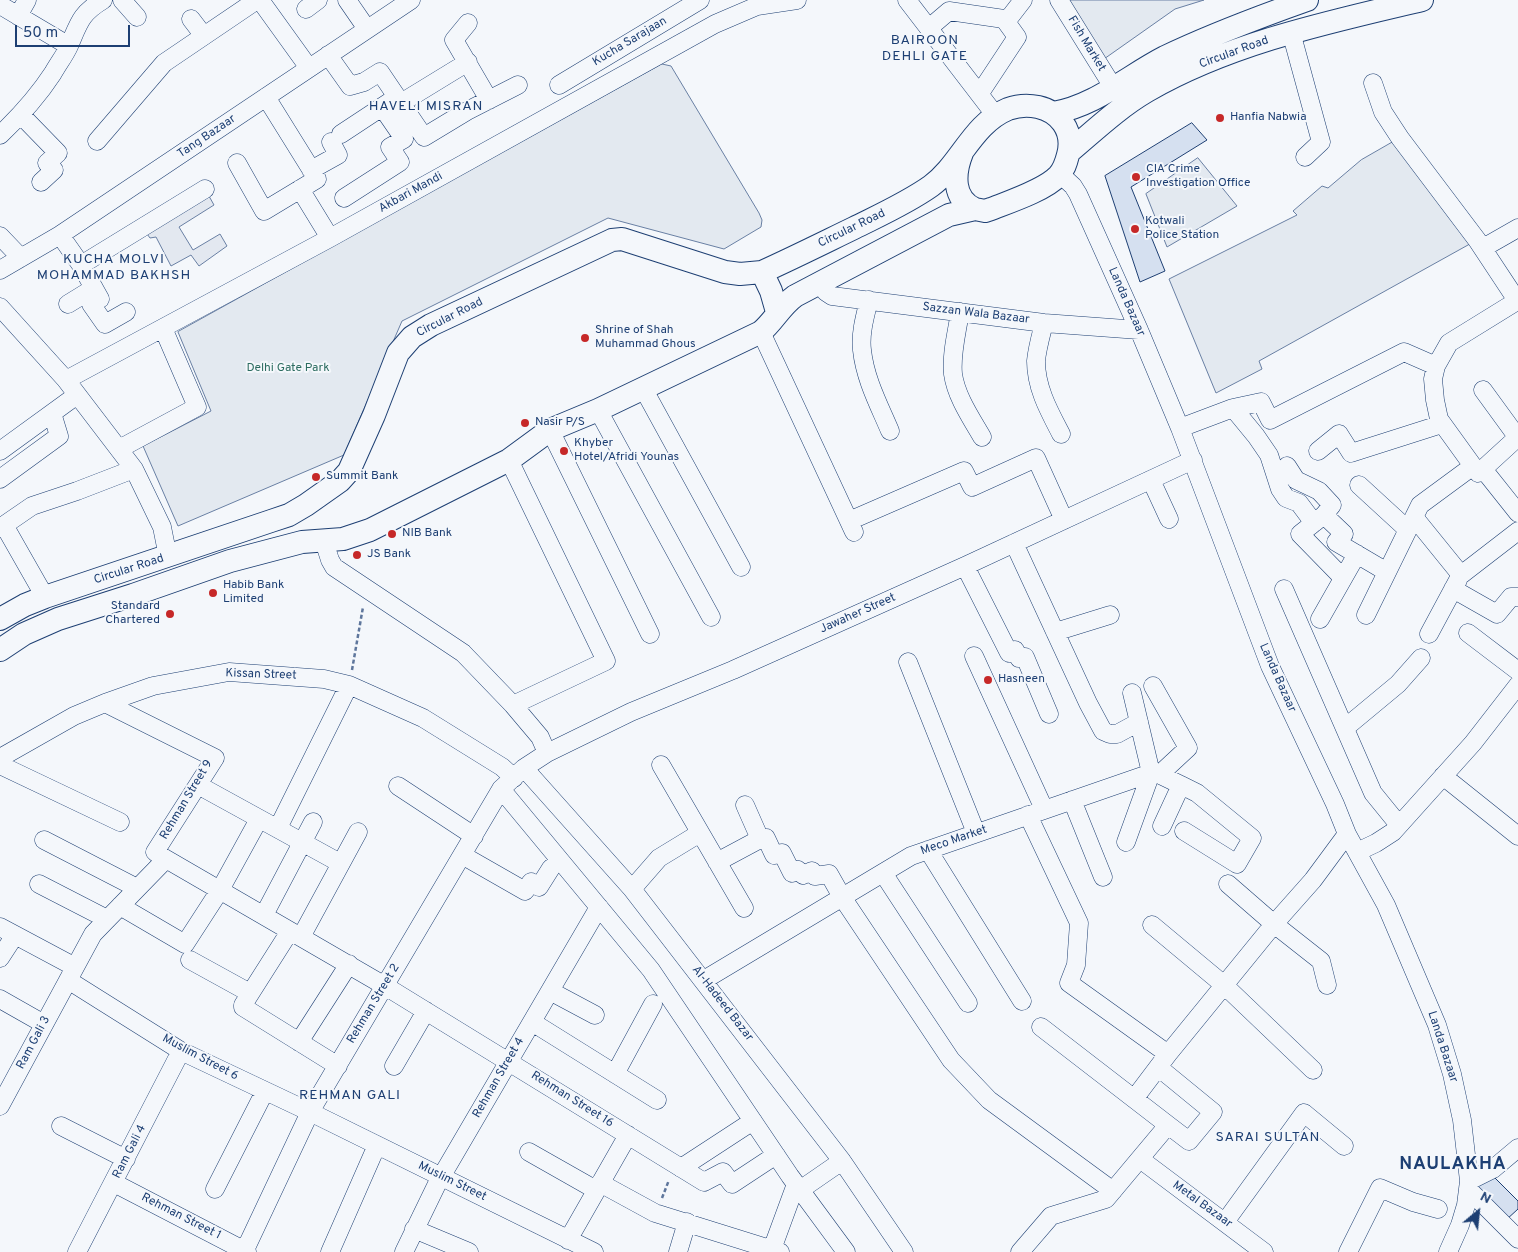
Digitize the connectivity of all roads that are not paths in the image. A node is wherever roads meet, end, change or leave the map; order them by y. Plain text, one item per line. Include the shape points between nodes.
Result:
1 (27, 0) edge
2 (103, 0) edge
3 (122, 0) edge
4 (258, 0) edge
5 (347, 0) edge
6 (411, 0) edge
7 (700, 0) edge
8 (797, 0) edge
9 (907, 0) edge
10 (1023, 0) edge
11 (1059, 0) edge
12 (1307, 0) edge
13 (1422, 0) edge
14 (755, 3) edge
15 (0, 5) edge
16 (18, 16) junction
17 (137, 17) dead end
18 (191, 19) dead end
19 (1006, 22) junction
20 (468, 23) dead end
21 (1316, 25) junction
22 (929, 28) junction
23 (367, 29) junction
24 (1291, 32) junction
25 (204, 36) junction
26 (69, 46) junction
27 (328, 55) junction
28 (468, 62) junction
29 (309, 68) junction
30 (1373, 83) dead end
31 (559, 84) dead end
32 (518, 85) dead end
33 (1113, 87) junction
34 (980, 93) junction
35 (268, 98) junction
36 (399, 100) junction
37 (489, 100) junction
38 (382, 107) junction
39 (1052, 113) junction
40 (21, 115) junction
41 (996, 116) junction
42 (0, 135) edge
43 (98, 141) dead end
44 (963, 150) junction
45 (1069, 152) junction
46 (1305, 157) dead end
47 (237, 163) dead end
48 (311, 170) junction
49 (1060, 174) junction
50 (41, 182) dead end
51 (204, 188) dead end
52 (300, 189) junction
53 (344, 198) dead end
54 (976, 209) junction
55 (1518, 228) edge
56 (60, 235) junction
57 (0, 236) edge
58 (330, 238) junction
59 (1483, 248) junction
60 (21, 258) junction
61 (81, 265) junction
62 (0, 270) edge
63 (762, 272) junction
64 (820, 282) junction
65 (94, 288) junction
66 (869, 300) junction
67 (1518, 301) edge
68 (68, 304) dead end
69 (0, 307) edge
70 (126, 312) dead end
71 (777, 312) junction
72 (960, 312) junction
73 (1044, 323) junction
74 (163, 328) junction
75 (1139, 330) junction
76 (761, 332) junction
77 (1436, 366) junction
78 (66, 380) junction
79 (643, 388) junction
80 (1483, 390) dead end
81 (77, 395) junction
82 (1233, 408) junction
83 (598, 410) junction
84 (52, 413) junction
85 (1442, 424) junction
86 (1180, 428) junction
87 (550, 430) junction
88 (890, 431) dead end
89 (1061, 434) dead end
90 (982, 437) dead end
91 (1518, 437) edge
92 (119, 449) junction
93 (0, 451) edge
94 (1318, 451) dead end
95 (509, 460) junction
96 (1193, 460) junction
97 (1287, 466) dead end
98 (1478, 467) junction
99 (134, 469) junction
100 (0, 479) edge
101 (1151, 480) junction
102 (1359, 485) dead end
103 (1518, 513) edge
104 (289, 514) junction
105 (1169, 519) dead end
106 (1319, 519) junction
107 (1064, 520) junction
108 (1411, 523) junction
109 (2, 527) edge
110 (1518, 531) edge
111 (302, 542) junction
112 (324, 542) junction
113 (1014, 543) junction
114 (1357, 554) junction
115 (168, 557) junction
116 (965, 566) junction
117 (741, 567) dead end
118 (1387, 572) junction
119 (1343, 578) junction
120 (1457, 582) junction
121 (1284, 590) dead end
122 (44, 597) junction
123 (1518, 597) edge
124 (1366, 614) dead end
125 (1110, 615) dead end
126 (711, 617) dead end
127 (0, 619) edge
128 (1320, 619) dead end
129 (1055, 632) junction
130 (1468, 633) dead end
131 (650, 634) dead end
132 (1429, 634) dead end
133 (0, 650) edge
134 (974, 656) dead end
135 (1421, 658) dead end
136 (908, 662) dead end
137 (1518, 671) edge
138 (349, 685) junction
139 (1518, 685) edge
140 (1153, 686) dead end
141 (1132, 692) dead end
142 (105, 703) junction
143 (512, 705) junction
144 (1049, 714) dead end
145 (1139, 722) junction
146 (1344, 728) junction
147 (547, 753) junction
148 (0, 758) edge
149 (0, 765) edge
150 (661, 765) dead end
151 (1155, 774) junction
152 (1443, 776) junction
153 (513, 778) junction
154 (198, 785) junction
155 (1180, 785) junction
156 (398, 786) dead end
157 (1072, 800) junction
158 (745, 805) dead end
159 (1036, 812) junction
160 (259, 819) junction
161 (120, 822) dead end
162 (312, 822) dead end
163 (1399, 825) junction
164 (1162, 826) dead end
165 (278, 828) junction
166 (1184, 831) dead end
167 (358, 832) dead end
168 (700, 832) junction
169 (976, 833) junction
170 (1347, 834) junction
171 (1517, 834) edge
172 (474, 836) junction
173 (760, 839) junction
174 (44, 840) dead end
175 (303, 842) junction
176 (1126, 842) dead end
177 (928, 850) junction
178 (1357, 852) junction
179 (462, 855) junction
180 (166, 859) junction
181 (717, 862) junction
182 (340, 863) junction
183 (551, 868) dead end
184 (883, 873) junction
185 (1104, 877) dead end
186 (39, 884) dead end
187 (1228, 884) dead end
188 (137, 888) junction
189 (632, 889) junction
190 (220, 890) junction
191 (842, 897) junction
192 (120, 906) junction
193 (599, 907) junction
194 (744, 908) dead end
195 (264, 915) junction
196 (107, 919) junction
197 (1274, 924) junction
198 (1152, 925) dead end
199 (8, 931) edge
200 (296, 934) junction
201 (0, 958) edge
202 (190, 960) dead end
203 (349, 964) junction
204 (71, 973) junction
205 (704, 980) junction
206 (1224, 985) junction
207 (1327, 985) dead end
208 (385, 986) junction
209 (550, 991) junction
210 (250, 993) junction
211 (0, 999) edge
212 (1022, 1001) dead end
213 (968, 1003) dead end
214 (653, 1004) dead end
215 (426, 1011) junction
216 (595, 1016) dead end
217 (532, 1022) junction
218 (44, 1024) junction
219 (1041, 1027) dead end
220 (300, 1042) junction
221 (181, 1051) junction
222 (1163, 1060) junction
223 (508, 1062) junction
224 (338, 1066) junction
225 (394, 1066) dead end
226 (1313, 1070) dead end
227 (615, 1074) junction
228 (265, 1091) junction
229 (1134, 1099) junction
230 (657, 1100) dead end
231 (0, 1106) edge
232 (310, 1112) junction
233 (753, 1122) junction
234 (1168, 1125) junction
235 (61, 1126) dead end
236 (628, 1135) junction
237 (376, 1145) junction
238 (1344, 1146) dead end
239 (1518, 1148) edge
240 (529, 1152) dead end
241 (776, 1155) junction
242 (126, 1159) junction
243 (1140, 1160) junction
244 (842, 1161) junction
245 (679, 1166) junction
246 (441, 1177) junction
247 (114, 1183) junction
248 (1469, 1185) junction
249 (598, 1186) junction
250 (798, 1187) junction
251 (215, 1189) dead end
252 (1113, 1191) junction
253 (1438, 1209) dead end
254 (687, 1222) junction
255 (1225, 1222) junction
256 (414, 1230) junction
257 (1518, 1239) edge
258 (568, 1240) junction
259 (449, 1248) edge
260 (245, 1251) edge
261 (774, 1251) edge
262 (1023, 1251) edge
263 (77, 1252) edge
264 (330, 1252) edge
265 (404, 1252) edge
266 (469, 1252) edge
267 (594, 1252) edge
268 (679, 1252) edge
269 (846, 1252) edge
270 (904, 1252) edge
271 (1264, 1252) edge
272 (1348, 1252) edge
273 (1448, 1252) edge

1 - 16 street
2 - 26 street via 82,16
3 - 17 street
4 - 25 street
4 - 29 street
5 - 23 street
6 - 23 street, Tang Bazaar
7 - 31 street, Kucha Sarajaan
8 - 14 street, Akbari Mandi
9 - 22 street
10 - 19 street
11 - 33 street, Fish Market
12 - 21 street
12 - 33 main road, Circular Road via 1208,37
13 - 21 main road, Circular Road
14 - 58 street, Akbari Mandi
15 - 16 street
16 - 26 street
18 - 25 street
19 - 22 street via 1004,19 949,11
19 - 34 street via 1017,37
20 - 28 street via 454,40
21 - 24 main road, Circular Road
22 - 34 street
23 - 27 street, Tang Bazaar
24 - 45 main road, Circular Road via 1162,83 1122,107
24 - 46 street via 1321,142
25 - 43 street via 164,63
26 - 40 street via 42,90
27 - 29 street, Tang Bazaar
27 - 36 street via 350,86 380,72
28 - 36 street
28 - 37 street
29 - 35 street, Tang Bazaar
30 - 59 street via 1383,112 1400,138
32 - 37 street
33 - 39 main road, Circular Road via 1082,105
34 - 41 street
35 - 48 street
35 - 56 street, Tang Bazaar
36 - 37 street via 424,137
36 - 38 street
38 - 48 street via 336,138 338,154
38 - 53 street via 404,139 390,147 400,162
39 - 41 main road, Circular Road via 1025,106 1010,108
39 - 45 main road, Circular Road via 1068,130
40 - 42 street
40 - 50 street via 58,153 47,163 54,170
41 - 44 main road, Circular Road via 978,130
44 - 54 main road, Circular Road via 957,166 956,184 968,205
44 - 63 main road, Circular Road via 930,187
45 - 49 main road, Circular Road
47 - 52 street via 264,211
48 - 52 street via 317,179
49 - 54 main road, Circular Road via 1046,185 1008,203 985,210
49 - 75 street, Landa Bazaar via 1078,194
51 - 61 street
52 - 58 street
54 - 64 main road, Circular Road via 949,216
55 - 59 street
56 - 60 street, Tang Bazaar
56 - 61 street
57 - 60 street
58 - 74 street, Akbari Mandi
59 - 67 street
60 - 62 street, Tang Bazaar
61 - 65 street
63 - 71 main road via 772,291
63 - 104 main road, Circular Road via 725,272 622,239 612,240 431,325 412,336 398,353 349,470 319,496
64 - 66 street, Sazzan Wala Bazaar via 832,296
64 - 71 main road, Circular Road via 795,296
65 - 68 street
65 - 70 street via 100,299 91,304 105,324
66 - 72 street, Sazzan Wala Bazaar
66 - 88 street via 862,349 868,378
67 - 77 street via 1449,343
69 - 78 street
71 - 76 main road, Circular Road
72 - 73 street, Sazzan Wala Bazaar
72 - 90 street via 953,375
73 - 75 street, Sazzan Wala Bazaar
73 - 89 street via 1036,359 1037,378 1047,408
74 - 78 street, Akbari Mandi
74 - 92 street via 197,407
75 - 86 street, Landa Bazaar
76 - 79 main road, Circular Road
76 - 107 street via 852,526 964,471 972,487 1036,458
77 - 82 street via 1404,352 1270,420 1260,402
77 - 85 street via 1434,400
78 - 81 street
79 - 83 main road, Circular Road
79 - 117 street
80 - 91 street
81 - 84 street
81 - 92 street
82 - 86 street
82 - 106 street via 1269,455 1286,498 1300,503
83 - 87 main road, Circular Road
83 - 126 street
84 - 93 street
84 - 100 street via 59,436
85 - 94 street via 1351,453 1340,434
85 - 98 street
86 - 96 street, Landa Bazaar
87 - 95 main road, Circular Road
87 - 131 street
91 - 98 street
92 - 99 street
95 - 112 main road, Circular Road via 370,530
95 - 143 street via 606,661
96 - 101 street, Jawaher Street
96 - 170 street, Landa Bazaar via 1270,666
97 - 106 street via 1296,480 1319,491 1332,505
98 - 103 street
98 - 108 street via 1420,505
99 - 109 street via 32,506
99 - 115 street via 162,527
101 - 105 street
101 - 107 street, Jawaher Street
102 - 108 street
104 - 111 main road
104 - 115 main road, Circular Road
106 - 114 street via 1344,534 1336,542
106 - 119 street via 1300,534
107 - 113 street, Jawaher Street
108 - 118 street
108 - 120 street
109 - 122 street
110 - 120 street
111 - 112 main road, Circular Road
111 - 133 main road, Circular Road via 230,561 58,619 24,634
112 - 143 street via 334,567 457,648
113 - 116 street, Jawaher Street
113 - 129 street
114 - 118 street
114 - 119 street
115 - 122 main road, Circular Road
116 - 144 street via 1009,653 1015,650 1019,658 1025,656
116 - 147 street, Jawaher Street via 631,712
118 - 124 street
119 - 128 street
120 - 123 street via 1497,614 1511,597
120 - 132 street
121 - 146 street
122 - 127 main road, Circular Road
125 - 129 street
129 - 145 street via 1103,731 1117,734
130 - 137 street
134 - 159 street
135 - 146 street via 1398,684
136 - 169 street
138 - 142 street, Kissan Street via 324,678 229,672 153,686
138 - 153 street, Kissan Street via 423,718 502,767
138 - 165 street
139 - 152 street
140 - 151 street via 1188,748
141 - 145 street
142 - 148 street, Kissan Street via 74,716
142 - 154 street, Rehman Street 9 via 215,758
143 - 147 street via 540,737
145 - 151 street
146 - 163 street via 1373,793
147 - 153 street, Jawaher Street
149 - 161 street
150 - 168 street
151 - 155 street
151 - 157 street, Meco Market
151 - 176 street
152 - 163 street
152 - 171 street
153 - 172 street, Rehman Street 2
153 - 189 street, Al-Hadeed Bazar
153 - 193 street
154 - 160 street
154 - 180 street, Rehman Street 9 via 155,852
155 - 164 street
155 - 166 street via 1197,793 1252,838 1237,864
156 - 172 street
157 - 159 street, Meco Market
157 - 185 street
158 - 173 street
159 - 169 street, Meco Market
159 - 222 street via 1078,923 1076,966 1069,983
160 - 165 street
160 - 190 street
162 - 175 street
163 - 178 street via 1376,843
165 - 175 street
167 - 182 street
168 - 181 street
168 - 189 street via 659,858
169 - 177 street, Meco Market
170 - 178 street, Landa Bazaar
170 - 197 street via 1313,880
172 - 179 street, Rehman Street 2
173 - 181 street
173 - 191 street via 766,838 774,855 782,853 792,873 798,870 803,875 812,871 815,876 829,874
174 - 188 street
175 - 182 street
175 - 195 street
177 - 184 street, Meco Market
177 - 212 street
178 - 248 street, Landa Bazaar via 1386,904 1437,1025 1462,1120
179 - 183 street via 525,891 530,882 539,887
179 - 208 street, Rehman Street 2
180 - 188 street, Rehman Street 9
180 - 190 street, Rehman Street 16
181 - 194 street
182 - 200 street
184 - 191 street, Meco Market
184 - 213 street
186 - 196 street
187 - 197 street
188 - 192 street, Rehman Street 9
189 - 205 street, Al-Hadeed Bazar
190 - 192 street via 185,944
190 - 195 street, Rehman Street 16
191 - 205 street, Meco Market
191 - 252 street via 951,1060 989,1100
192 - 196 street, Rehman Street 9
193 - 209 street, Rehman Street 4
193 - 233 street via 652,970
195 - 200 street, Rehman Street 16
196 - 204 street, Rehman Street 9 via 93,934
197 - 206 street
197 - 207 street via 1321,961
198 - 206 street
199 - 201 street
199 - 204 street, Muslim Street 6
200 - 203 street, Rehman Street 16
200 - 210 street
202 - 210 street
203 - 208 street, Rehman Street 16
203 - 220 street
204 - 218 street, Ram Gali 3
204 - 221 street, Muslim Street 6
205 - 244 street, Al-Hadeed Bazar
206 - 222 street
206 - 226 street
208 - 215 street, Rehman Street 16
208 - 224 street, Rehman Street 2
209 - 216 street
209 - 217 street, Rehman Street 4
210 - 220 street via 243,1004 245,1009
211 - 218 street
214 - 227 street
215 - 223 street, Rehman Street 16
215 - 225 street
217 - 223 street, Rehman Street 4
217 - 227 street
218 - 231 street, Ram Gali 3
219 - 229 street
220 - 224 street
221 - 228 street, Muslim Street 6
221 - 242 street, Ram Gali 4
222 - 229 street
222 - 234 street via 1214,1112 1189,1141
223 - 236 street, Rehman Street 16
223 - 246 street, Rehman Street 4
224 - 232 street, Rehman Street 2
227 - 230 street
228 - 232 street, Muslim Street 6
228 - 251 street
229 - 234 street
232 - 237 street, Muslim Street
232 - 260 street, Rehman Street 2
233 - 241 street
233 - 245 street
234 - 243 street
235 - 242 street
236 - 245 street, Rehman Street 16
236 - 249 street
237 - 246 street, Muslim Street
237 - 264 street
238 - 255 street via 1304,1113
239 - 248 street
240 - 249 street
241 - 245 street, Rehman Street 16 via 732,1184 723,1172 704,1182
241 - 250 street
242 - 247 street, Ram Gali 4
243 - 252 street
243 - 255 street, Metal Bazaar
244 - 250 street
244 - 270 street, Al-Hadeed Bazar
246 - 256 street, Rehman Street 4
246 - 258 street, Muslim Street
247 - 260 street, Rehman Street 1
247 - 263 street, Ram Gali 4
248 - 257 street
248 - 273 street, Landa Bazaar via 1460,1225
249 - 254 street via 655,1213
249 - 258 street
250 - 261 street
250 - 269 street
252 - 262 street via 1106,1200 1051,1216
253 - 272 street via 1380,1188
254 - 261 street
254 - 268 street
255 - 271 street, Metal Bazaar
256 - 259 street
256 - 265 street, Rehman Street 4
258 - 267 street, Muslim Street
259 - 266 street

